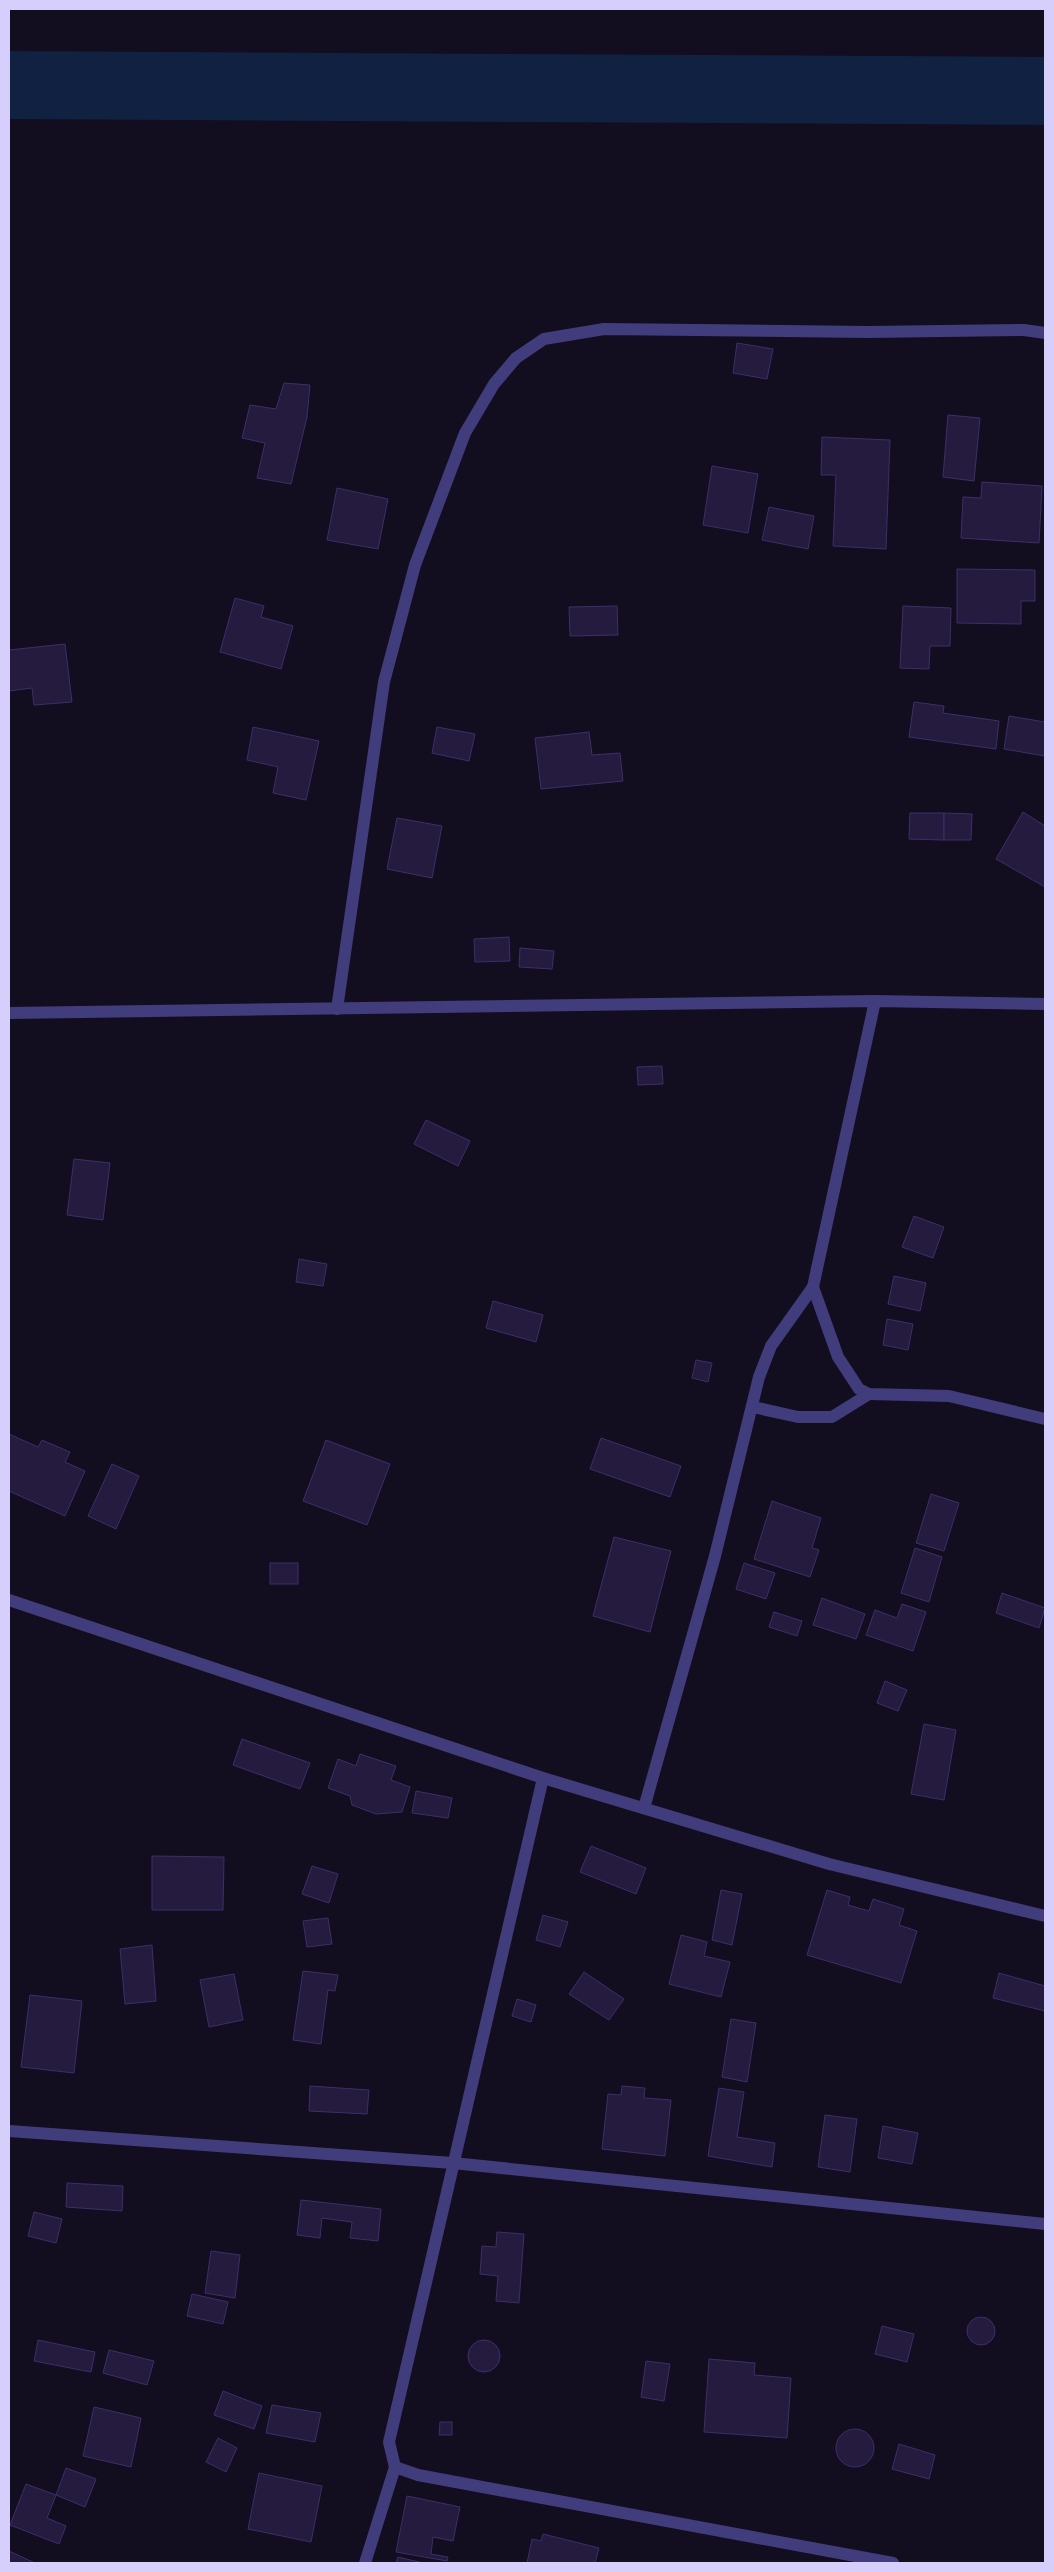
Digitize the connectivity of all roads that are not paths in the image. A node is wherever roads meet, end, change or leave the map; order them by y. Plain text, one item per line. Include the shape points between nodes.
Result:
1 (1045, 333) edge
2 (875, 1001) junction
3 (1045, 1004) edge
4 (337, 1009) junction
5 (9, 1013) edge
6 (813, 1287) junction
7 (869, 1394) junction
8 (753, 1407) junction
9 (1045, 1419) edge
10 (9, 1600) edge
11 (543, 1778) junction
12 (644, 1808) junction
13 (1045, 1916) edge
14 (9, 2131) edge
15 (453, 2163) junction
16 (1045, 2224) edge
17 (395, 2467) junction
18 (365, 2563) edge
19 (893, 2563) edge

1 - 4 street via 1024,330 604,329 544,339 516,358 494,384 465,433 415,565 384,682
2 - 3 street
2 - 4 street
2 - 6 street
4 - 5 street
6 - 7 street via 838,1357 858,1388
6 - 8 street via 771,1346 758,1377
7 - 8 street via 832,1417 798,1417
7 - 9 street via 949,1396
8 - 12 street
10 - 11 street
11 - 12 street
11 - 15 street
12 - 13 street via 829,1864
14 - 15 street
15 - 16 street
15 - 17 street via 389,2442
17 - 18 street
17 - 19 street via 418,2476

